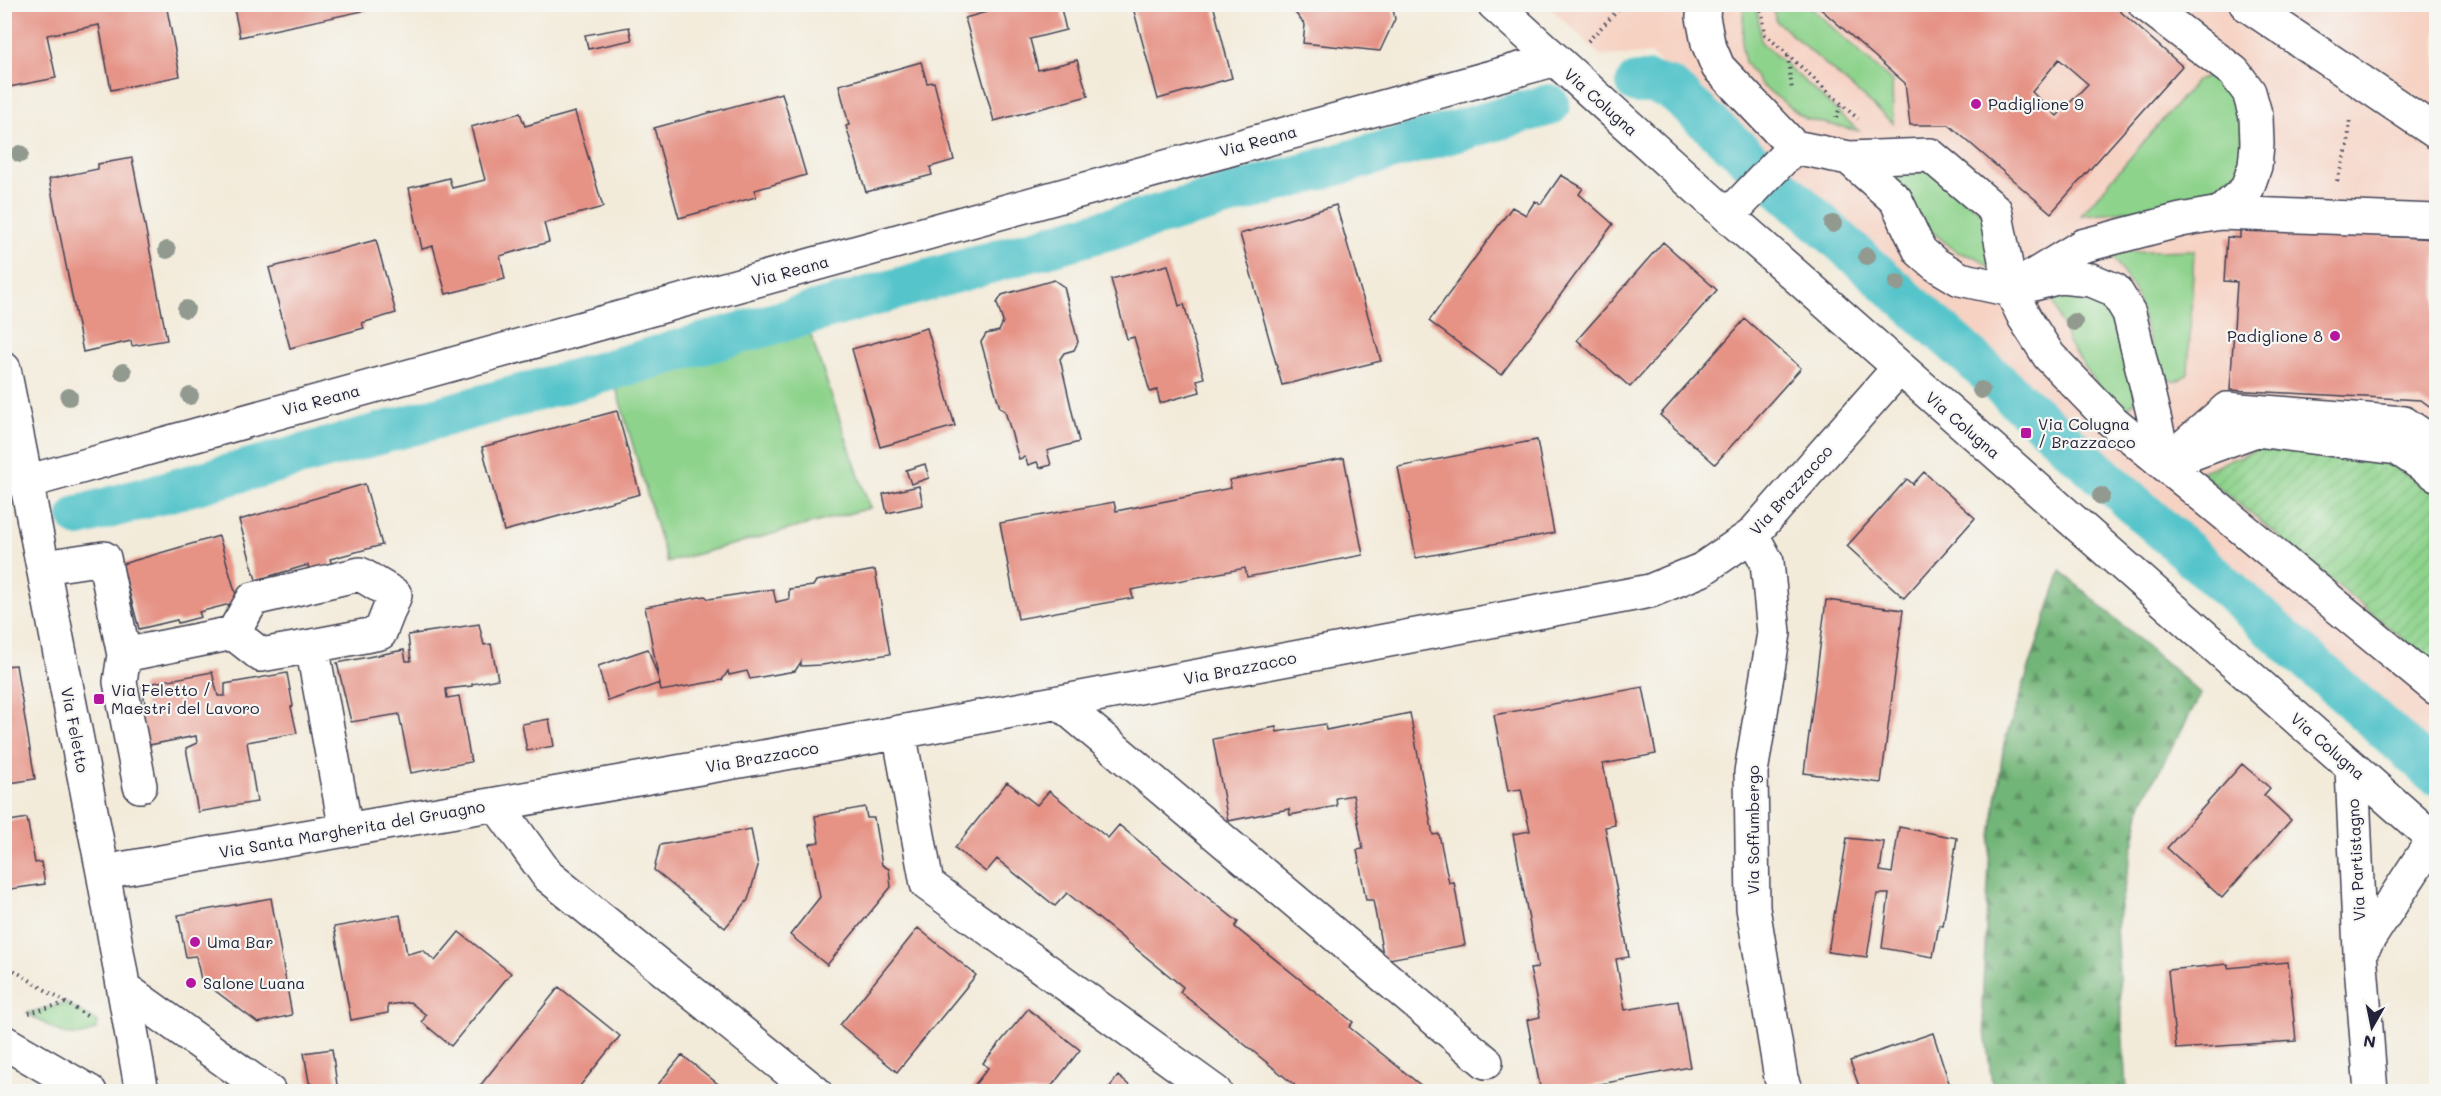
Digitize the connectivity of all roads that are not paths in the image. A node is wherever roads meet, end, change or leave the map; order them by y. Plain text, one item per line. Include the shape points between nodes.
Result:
1 (1494, 4) edge
2 (1704, 4) edge
3 (2145, 4) edge
4 (2246, 4) edge
5 (1558, 64) junction
6 (2436, 132) edge
7 (1786, 156) junction
8 (1849, 158) junction
9 (2220, 213) junction
10 (1728, 216) junction
11 (2436, 221) edge
12 (2011, 290) junction
13 (1899, 368) junction
14 (4, 369) edge
15 (2436, 445) edge
16 (2165, 463) junction
17 (2436, 474) edge
18 (26, 482) junction
19 (1752, 535) junction
20 (42, 557) junction
21 (233, 633) junction
22 (312, 646) junction
23 (124, 655) junction
24 (2436, 688) edge
25 (1059, 702) junction
26 (899, 732) junction
27 (2352, 768) junction
28 (140, 786) dead end
29 (496, 804) junction
30 (346, 830) junction
31 (2435, 840) edge
32 (103, 872) junction
33 (2360, 952) junction
34 (125, 989) junction
35 (4, 1042) edge
36 (1486, 1062) dead end
37 (90, 1092) edge
38 (142, 1092) edge
39 (269, 1092) edge
40 (815, 1092) edge
41 (1215, 1092) edge
42 (1786, 1092) edge
43 (2372, 1092) edge

1 - 5 street, Via Colugna
2 - 7 street via 1708,43 1718,67
3 - 9 street via 2234,72 2249,92 2256,117 2255,166 2247,189
4 - 6 street
5 - 10 street, Via Colugna
5 - 18 street, Via Reana
7 - 8 street
7 - 10 street
8 - 12 street via 1896,200 1920,251 1935,264 1960,279
8 - 12 street via 1930,155 1995,210
9 - 11 street
9 - 12 street via 2082,246
10 - 13 street, Via Colugna
12 - 16 street via 2049,356 2110,420
12 - 16 street via 2060,277 2091,280 2115,290 2129,313
13 - 19 street, Via Brazzacco
13 - 27 street, Via Colugna
14 - 18 street, Via Feletto
15 - 16 street via 2404,423 2227,409
16 - 17 street via 2256,430 2397,448
16 - 24 street
18 - 20 street, Via Feletto
19 - 25 street, Via Brazzacco via 1701,570 1650,591
19 - 42 street, Via Soffumbergo via 1767,562 1774,633 1751,772 1753,908
20 - 23 street via 104,558
20 - 32 street, Via Feletto
21 - 22 street via 261,655
21 - 22 street via 253,599 360,574 396,596 380,633
21 - 23 street
22 - 30 street
23 - 28 street via 120,682
25 - 26 street, Via Brazzacco
25 - 36 street
26 - 29 street, Via Brazzacco
26 - 41 street via 927,884
27 - 31 street, Via Colugna
27 - 33 street, Via Partistagno
29 - 30 street, Via Santa Margherita del Gruagno
29 - 40 street, Via Santa Margherita del Gruagno via 548,876
30 - 32 street, Via Santa Margherita del Gruagno
31 - 33 street, Via Partistagno
32 - 34 street, Via Feletto
33 - 43 street, Via Partistagno
34 - 38 street, Via Feletto
34 - 39 street
35 - 37 street

